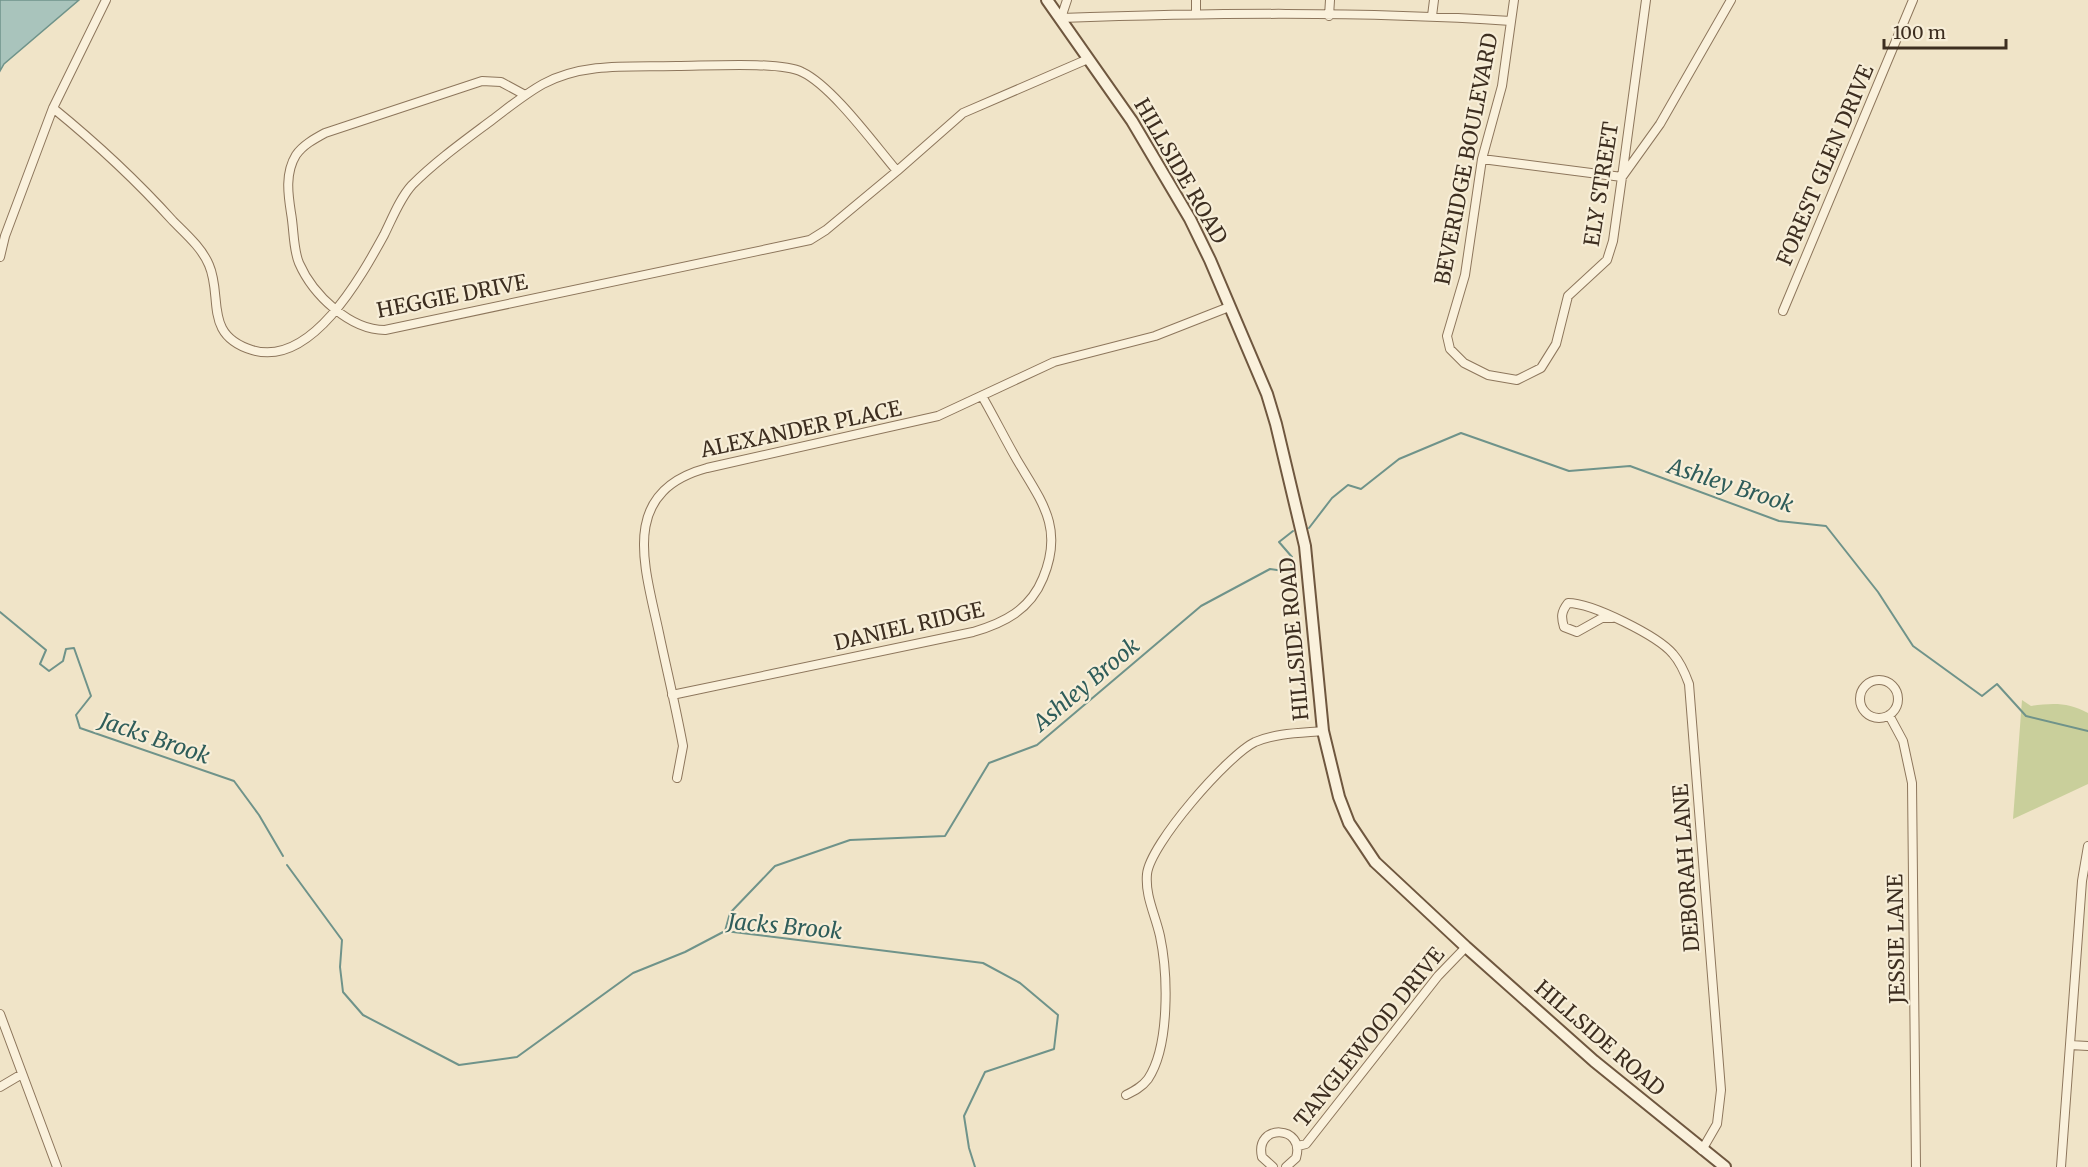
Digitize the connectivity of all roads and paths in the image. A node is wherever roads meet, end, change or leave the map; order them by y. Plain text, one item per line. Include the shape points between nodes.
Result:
1 (106, 0) edge
2 (1047, 0) edge
3 (1067, 0) edge
4 (1196, 0) edge
5 (1330, 0) edge
6 (1434, 0) edge
7 (1514, 0) edge
8 (1646, 0) edge
9 (1731, 0) edge
10 (1913, 0) edge
11 (1196, 14) junction
12 (1329, 16) junction
13 (1432, 16) junction
14 (1061, 18) junction
15 (1511, 21) junction
16 (1088, 59) junction
17 (525, 95) junction
18 (53, 108) junction
19 (1482, 159) junction
20 (897, 171) junction
21 (1622, 177) junction
22 (0, 257) edge
23 (1229, 307) junction
24 (334, 310) junction
25 (1783, 311) dead end
26 (1488, 375) joint
27 (982, 396) junction
28 (1612, 618) junction
29 (672, 695) junction
30 (1889, 715) junction
31 (1323, 731) junction
32 (677, 778) dead end
33 (2088, 846) edge
34 (1466, 946) junction
35 (0, 1014) edge
36 (2070, 1045) junction
37 (2088, 1046) edge
38 (22, 1074) junction
39 (0, 1087) edge
40 (1126, 1095) dead end
41 (1298, 1146) junction
42 (1702, 1150) junction
43 (57, 1167) edge
44 (1273, 1167) edge
45 (1286, 1167) edge
46 (1725, 1167) edge
47 (1916, 1167) edge
48 (2061, 1167) edge

1 - 18 street
2 - 14 street, HILLSIDE ROAD
3 - 14 street
4 - 11 street
5 - 12 street
6 - 13 street
7 - 15 street, BEVERIDGE BOULEVARD
8 - 21 street, ELY STREET
9 - 21 street via 1660,124
10 - 25 street, FOREST GLEN DRIVE
11 - 12 street
11 - 14 street
12 - 13 street
13 - 15 street
14 - 16 street, HILLSIDE ROAD
15 - 19 street, BEVERIDGE BOULEVARD via 1502,86
16 - 20 street, HEGGIE DRIVE via 963,113
16 - 23 street, HILLSIDE ROAD via 1159,166 1210,260
17 - 20 street via 577,70 603,67 747,65 798,70 826,91
17 - 24 street via 448,153 410,188 375,251
17 - 24 street, HEGGIE DRIVE via 501,82 482,81 325,133 296,156 289,174 288,194 299,263
18 - 22 street
18 - 24 street via 136,180 200,249 210,267 219,322 237,343 263,353 289,350 314,335
19 - 21 street
19 - 26 street, BEVERIDGE BOULEVARD via 1465,275 1447,336 1457,357
20 - 24 street, HEGGIE DRIVE via 810,240 385,330 369,330
21 - 26 street, ELY STREET via 1607,260 1568,296 1556,344 1541,368 1517,380
23 - 27 street, ALEXANDER PLACE via 1155,336 1054,362
23 - 31 street, HILLSIDE ROAD via 1276,424 1303,536
27 - 29 street, ALEXANDER PLACE via 917,422 693,472 662,493 646,520 642,545
27 - 29 street, DANIEL RIDGE via 1042,499 1051,528 1051,550 1043,578 1022,608 1004,622 973,632
28 - 28 street, DEBORAH LANE via 1580,603 1568,603 1561,618 1564,627 1577,632 1602,618
28 - 42 street, DEBORAH LANE via 1665,647 1680,663 1689,684 1721,1090 1717,1124
29 - 32 street, ALEXANDER PLACE via 683,752
30 - 30 street via 1897,703 1894,689 1883,681 1869,683 1861,695 1863,709 1875,718
30 - 47 street, JESSIE LANE via 1903,741 1912,783
31 - 34 street, HILLSIDE ROAD via 1339,797 1362,847
31 - 40 street via 1267,738 1240,752 1154,851 1146,885 1160,937 1164,1011 1153,1070 1146,1081
33 - 36 street
34 - 41 street, TANGLEWOOD DRIVE via 1306,1144
34 - 42 street, HILLSIDE ROAD via 1594,1061
35 - 38 street
36 - 37 street
36 - 48 street
38 - 39 street
38 - 43 street
41 - 44 street, TANGLEWOOD DRIVE via 1286,1132 1268,1134 1261,1150 1265,1162
41 - 45 street, TANGLEWOOD DRIVE via 1296,1158
42 - 46 street, HILLSIDE ROAD

